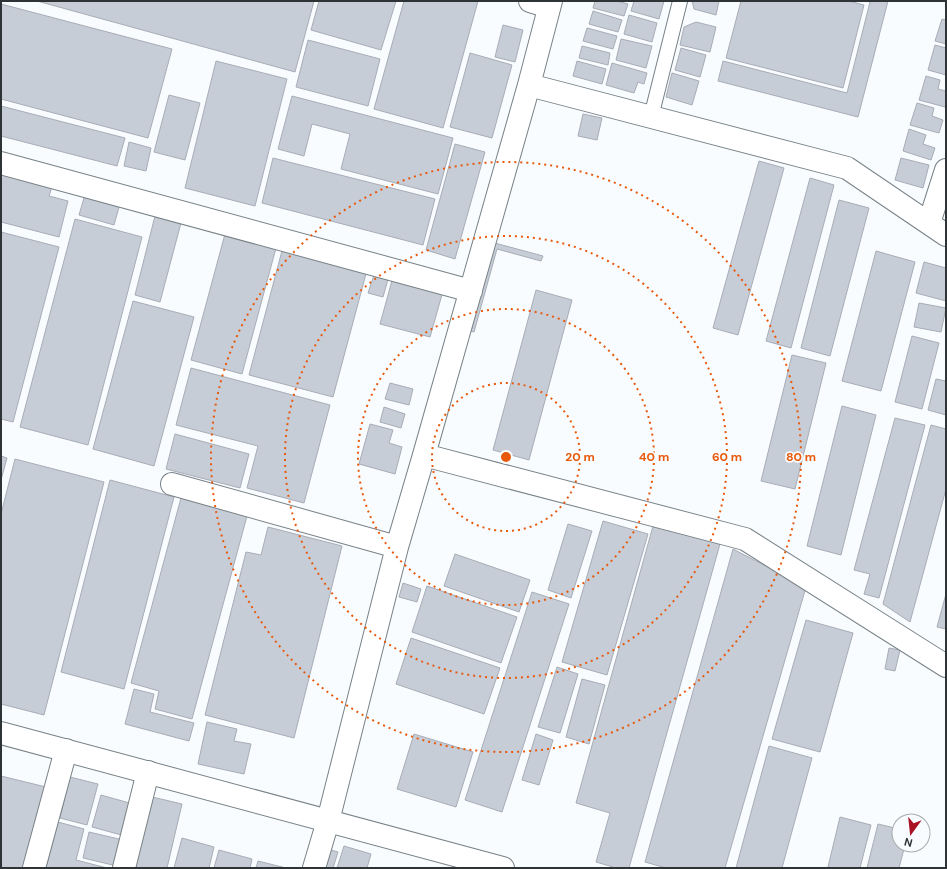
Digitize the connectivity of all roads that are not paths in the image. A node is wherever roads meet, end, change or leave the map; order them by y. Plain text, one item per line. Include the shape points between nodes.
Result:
1 (680, 1) edge
2 (543, 3) edge
3 (529, 85) junction
4 (651, 117) junction
5 (1, 163) edge
6 (946, 170) edge
7 (937, 229) edge
8 (470, 291) junction
9 (424, 454) junction
10 (172, 484) dead end
11 (397, 547) junction
12 (946, 666) edge
13 (1, 733) edge
14 (66, 750) junction
15 (148, 772) junction
16 (328, 821) junction
17 (34, 868) edge
18 (124, 868) edge
19 (314, 868) edge
20 (503, 868) edge

1 - 4 lane
2 - 3 street
3 - 4 street
3 - 8 street
4 - 7 street via 847,168
5 - 8 street
6 - 7 street
8 - 9 street
9 - 11 street
9 - 12 street via 745,539
10 - 11 street
11 - 16 street
13 - 14 street
14 - 15 street
14 - 17 street
15 - 16 street
15 - 18 street
16 - 19 street
16 - 20 street

